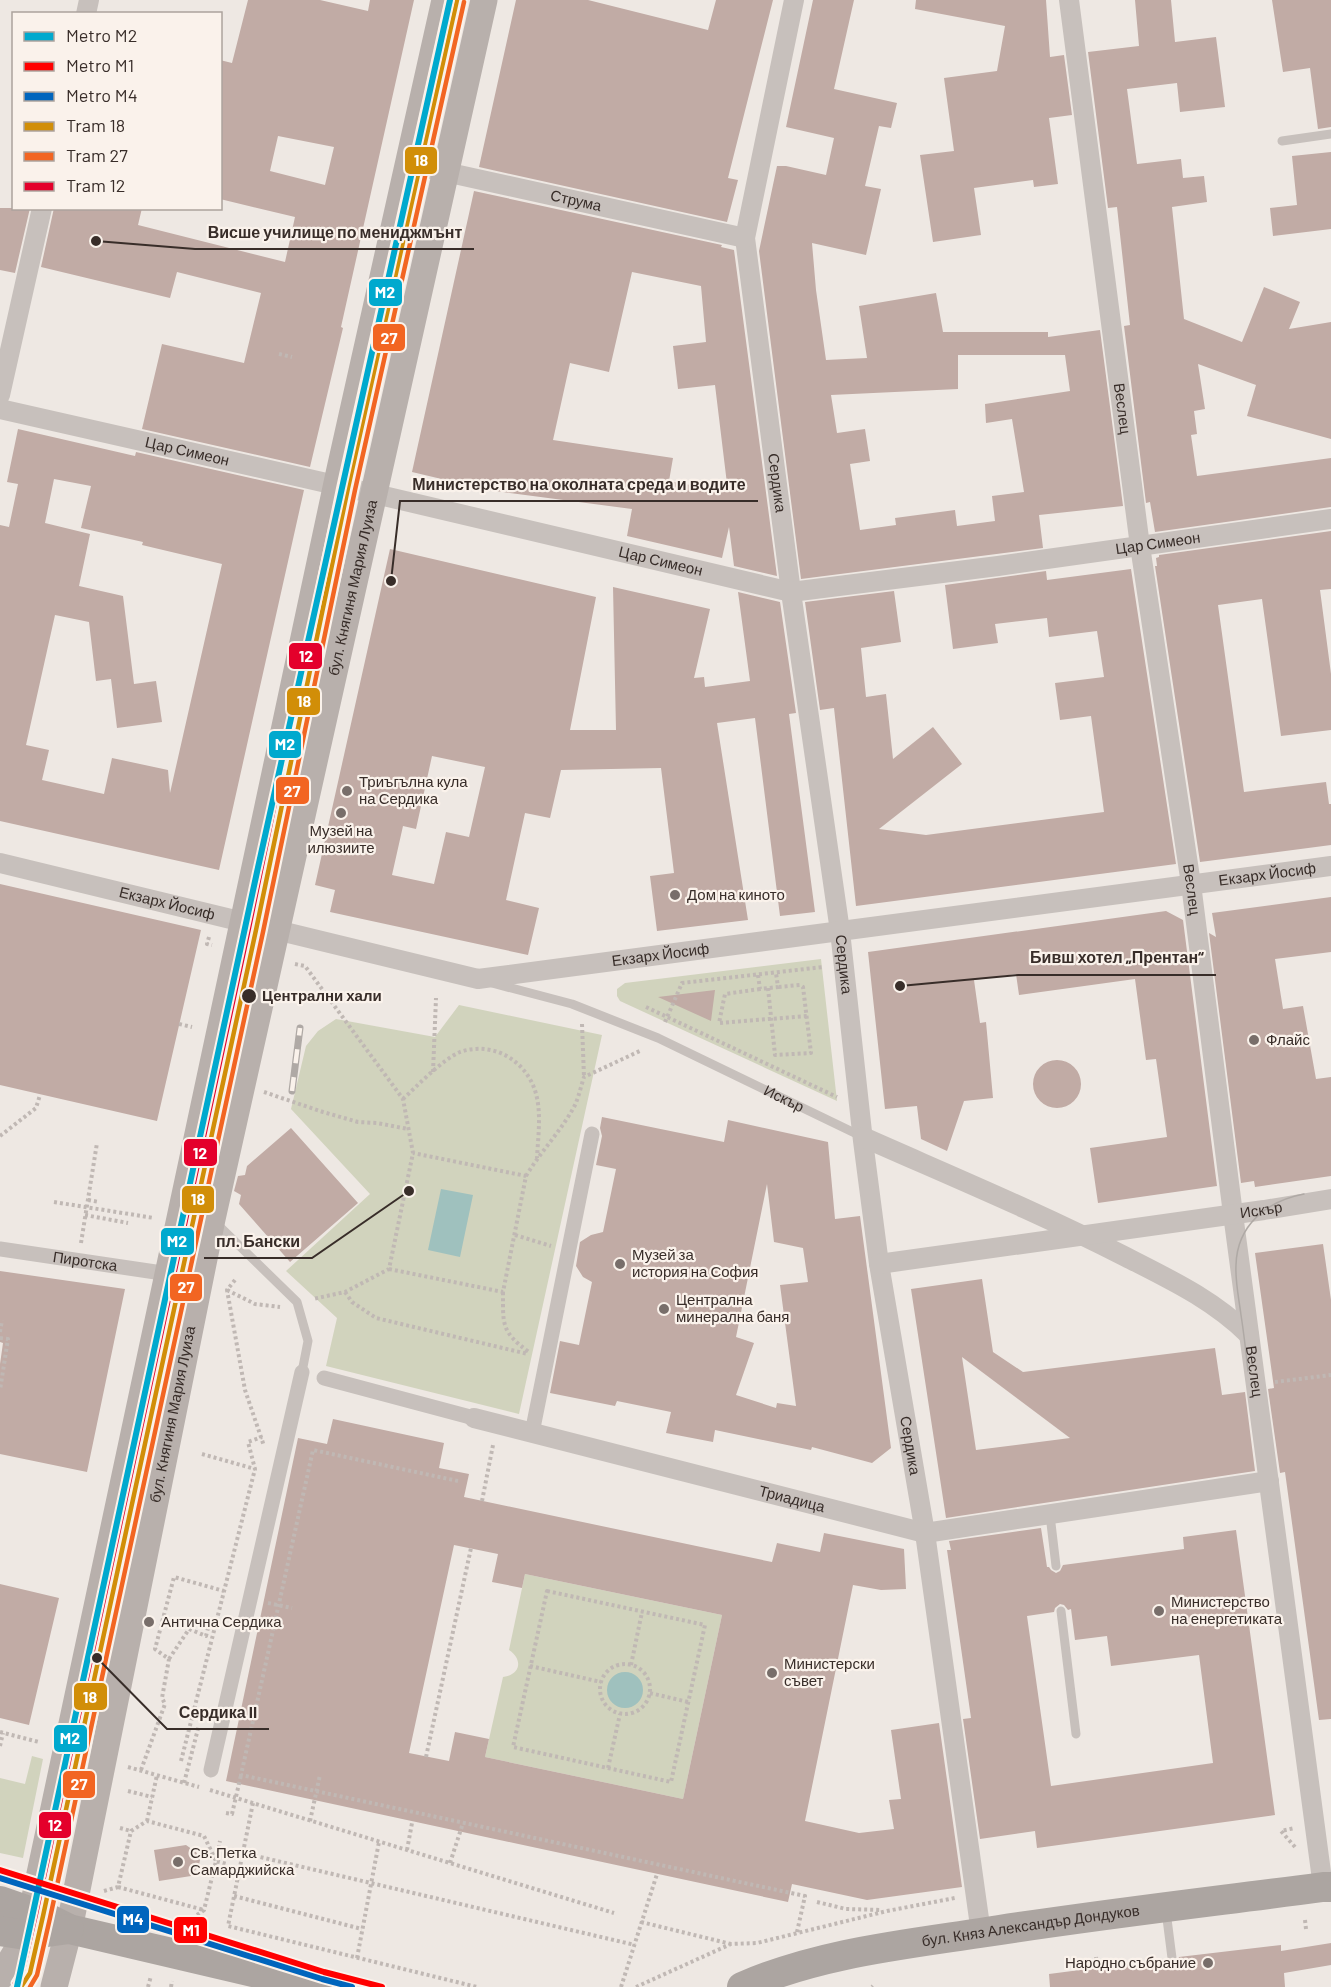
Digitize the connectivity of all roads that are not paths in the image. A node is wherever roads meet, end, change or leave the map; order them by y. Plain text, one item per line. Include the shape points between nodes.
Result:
1 (445, 0) edge
2 (484, 0) edge
3 (794, 0) edge
4 (1069, 0) edge
5 (1331, 134) edge
6 (1282, 141) dead end
7 (409, 164) junction
8 (446, 172) junction
9 (42, 210) edge
10 (745, 238) junction
11 (0, 395) edge
12 (0, 409) edge
13 (337, 486) junction
14 (374, 494) junction
15 (1331, 519) edge
16 (1140, 546) junction
17 (790, 592) junction
18 (0, 863) edge
19 (1331, 866) edge
20 (1191, 884) junction
21 (244, 922) junction
22 (278, 930) junction
23 (840, 931) junction
24 (478, 979) junction
25 (592, 1134) dead end
26 (863, 1137) junction
27 (1331, 1199) edge
28 (1233, 1214) junction
29 (212, 1219) junction
30 (1084, 1236) junction
31 (0, 1249) edge
32 (879, 1264) junction
33 (169, 1274) junction
34 (1249, 1335) junction
35 (302, 1372) joint
36 (324, 1378) dead end
37 (474, 1418) joint
38 (532, 1433) junction
39 (1269, 1481) junction
40 (1050, 1515) junction
41 (925, 1533) junction
42 (1056, 1566) dead end
43 (1061, 1611) dead end
44 (1076, 1734) dead end
45 (211, 1770) dead end
46 (1328, 1885) edge
47 (0, 1901) edge
48 (1166, 1906) junction
49 (19, 1926) edge
50 (69, 1929) junction
51 (981, 1933) junction
52 (1172, 1958) dead end
53 (804, 1966) junction
54 (0, 1977) edge
55 (29, 1987) edge
56 (54, 1987) edge
57 (317, 1987) edge
58 (742, 1987) edge
59 (779, 1987) edge

1 - 7 main road
2 - 8 main road, бул. Княгиня Мария Луиза
3 - 10 street, Сердика
4 - 16 street, Веслец
5 - 6 lane
7 - 8 street, Струма
7 - 13 main road
8 - 10 street, Струма
8 - 14 main road, бул. Княгиня Мария Луиза
9 - 11 street
10 - 17 street, Сердика
12 - 13 street, Цар Симеон
13 - 14 street, Цар Симеон
13 - 21 main road
14 - 17 street, Цар Симеон
14 - 22 main road, бул. Княгиня Мария Луиза
15 - 16 street, Цар Симеон
16 - 17 street, Цар Симеон
16 - 20 street, Веслец
17 - 23 street, Сердика
18 - 21 street, Екзарх Йосиф
19 - 20 street, Екзарх Йосиф
20 - 23 street, Екзарх Йосиф
20 - 28 street, Веслец
21 - 22 street, Екзарх Йосиф
21 - 33 main road
22 - 24 street, Екзарх Йосиф
22 - 29 main road, бул. Княгиня Мария Луиза
23 - 24 street, Екзарх Йосиф
23 - 26 street, Сердика
24 - 26 lane, Искър via 572,1004 658,1038
25 - 38 street
26 - 30 street, Искър
26 - 32 street, Сердика
27 - 28 street, Искър
28 - 30 street, Искър
28 - 34 street, Веслец
29 - 35 lane via 297,1302 308,1341
29 - 50 main road, бул. Княгиня Мария Луиза
30 - 32 street, Искър
30 - 34 street, Искър via 1207,1300
31 - 33 street, Пиротска
32 - 41 street, Сердика
33 - 49 main road via 86,1655
34 - 39 street, Веслец
35 - 45 street
36 - 37 street, Триадица
37 - 38 street, Триадица
38 - 41 street, Триадица
39 - 40 street, Триадица
39 - 46 street, Веслец
40 - 41 street, Триадица
40 - 42 lane
41 - 51 street, Сердика
43 - 44 lane
46 - 48 main road, бул. Княз Александър Дондуков
47 - 49 main road
48 - 51 main road, бул. Княз Александър Дондуков
48 - 52 lane
49 - 50 main road
49 - 54 main road via 16,1955
49 - 55 lane via 35,1974
50 - 56 main road, бул. Княгиня Мария Луиза
50 - 57 main road
51 - 53 main road, бул. Княз Александър Дондуков via 860,1950
53 - 58 main road, бул. Княз Александър Дондуков
53 - 59 main road

